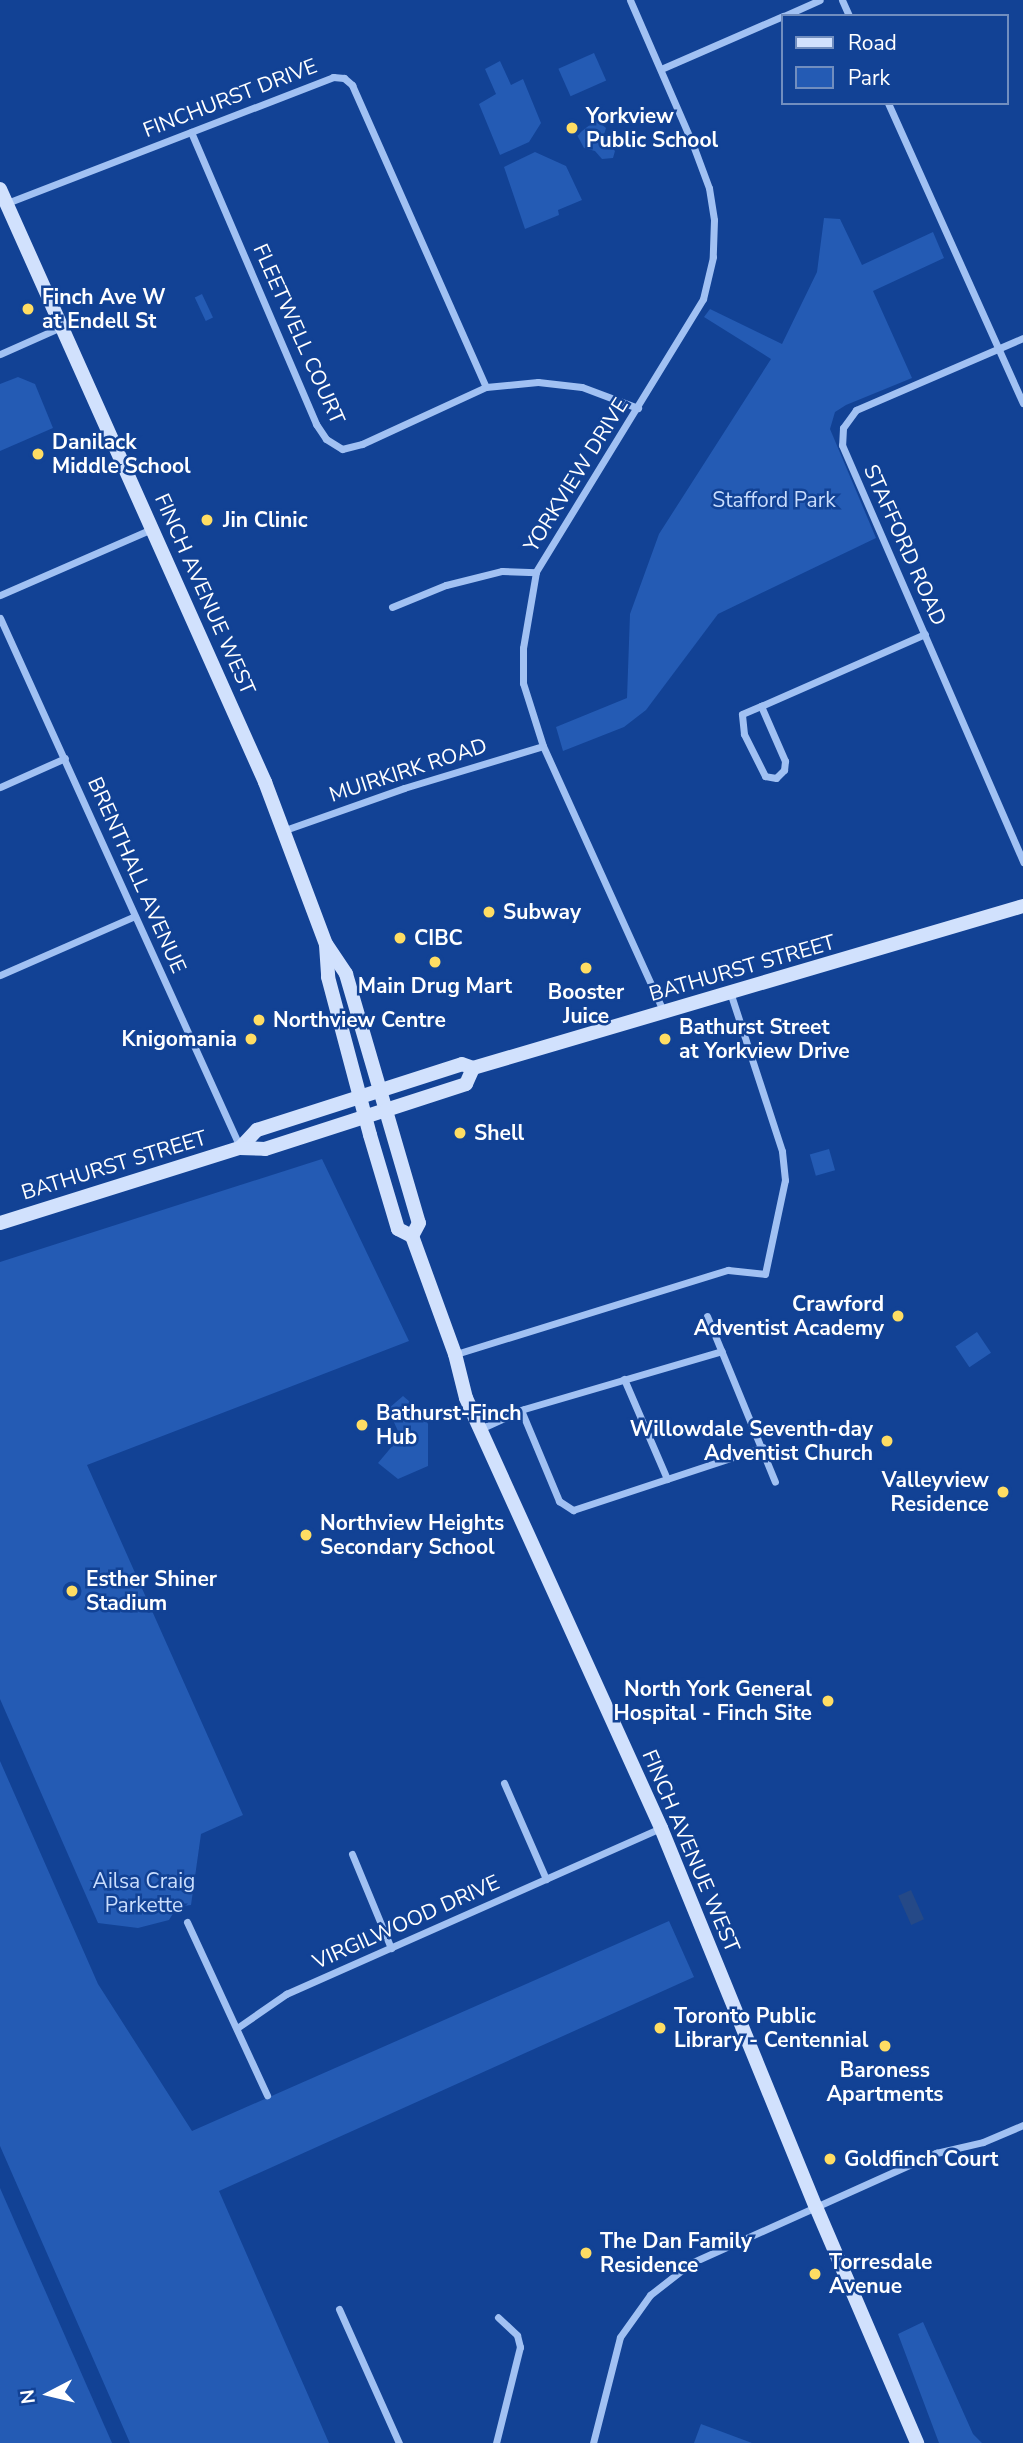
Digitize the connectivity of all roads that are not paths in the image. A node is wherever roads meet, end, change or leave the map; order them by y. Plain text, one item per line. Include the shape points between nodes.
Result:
1 (629, 0) edge
2 (820, 0) edge
3 (788, 14) edge
4 (782, 16) edge
5 (661, 69) junction
6 (889, 105) edge
7 (191, 132) junction
8 (0, 188) edge
9 (6, 203) junction
10 (61, 327) junction
11 (1023, 338) edge
12 (999, 349) junction
13 (0, 354) edge
14 (486, 387) junction
15 (1023, 404) edge
16 (638, 408) junction
17 (152, 529) junction
18 (537, 572) junction
19 (0, 595) edge
20 (392, 607) dead end
21 (0, 618) edge
22 (925, 634) junction
23 (761, 706) junction
24 (543, 746) junction
25 (65, 758) junction
26 (0, 787) edge
27 (285, 830) junction
28 (1023, 862) edge
29 (1023, 906) edge
30 (135, 916) junction
31 (326, 944) junction
32 (0, 975) edge
33 (731, 995) junction
34 (664, 1013) junction
35 (473, 1068) junction
36 (380, 1090) junction
37 (361, 1096) junction
38 (386, 1110) junction
39 (366, 1116) junction
40 (240, 1148) junction
41 (0, 1223) edge
42 (412, 1236) junction
43 (708, 1316) dead end
44 (722, 1350) junction
45 (455, 1354) junction
46 (624, 1379) junction
47 (521, 1410) junction
48 (479, 1429) junction
49 (763, 1447) junction
50 (667, 1479) junction
51 (775, 1482) dead end
52 (503, 1783) dead end
53 (661, 1828) junction
54 (352, 1854) dead end
55 (546, 1879) junction
56 (187, 1922) dead end
57 (391, 1948) junction
58 (237, 2028) junction
59 (267, 2095) dead end
60 (1023, 2125) edge
61 (816, 2207) junction
62 (339, 2309) dead end
63 (498, 2317) dead end
64 (399, 2443) edge
65 (496, 2443) edge
66 (593, 2443) edge
67 (917, 2443) edge

1 - 5 street, YORKVIEW DRIVE
2 - 3 street
4 - 5 street
5 - 16 street, YORKVIEW DRIVE via 709,188 713,257 703,299
6 - 12 street
7 - 9 street, FINCHURST DRIVE
7 - 14 street, FINCHURST DRIVE via 333,77 344,78 352,85
7 - 14 street, FLEETWELL COURT via 326,439 342,449 362,444
8 - 9 main road, FINCH AVENUE WEST
9 - 10 main road, FINCH AVENUE WEST
10 - 13 street
10 - 17 main road, FINCH AVENUE WEST
11 - 12 street, STAFFORD ROAD
12 - 15 street
12 - 22 street, STAFFORD ROAD via 856,410 843,428 842,445
14 - 16 street, FLEETWELL COURT via 538,382 582,387
16 - 18 street, YORKVIEW DRIVE
17 - 19 street
17 - 27 main road, FINCH AVENUE WEST
18 - 20 street via 502,571 446,585
18 - 24 street, YORKVIEW DRIVE via 523,648 523,683
21 - 25 street, BRENTHALL AVENUE
22 - 23 street
22 - 28 street, STAFFORD ROAD
23 - 23 street via 742,714 744,734 765,776 776,778 785,770 785,761
24 - 27 street, MUIRKIRK ROAD
24 - 34 street, YORKVIEW DRIVE
25 - 26 street
25 - 30 street, BRENTHALL AVENUE
27 - 31 main road, FINCH AVENUE WEST
29 - 33 main road, BATHURST STREET
30 - 32 street
30 - 40 street, BRENTHALL AVENUE
31 - 36 main road, FINCH AVENUE WEST via 346,974
31 - 37 main road, FINCH AVENUE WEST via 328,977
33 - 34 main road, BATHURST STREET
33 - 45 street via 782,1152 785,1180 765,1274 728,1270
34 - 35 main road, BATHURST STREET
35 - 36 main road, BATHURST STREET via 462,1064
35 - 38 main road, BATHURST STREET via 466,1084
36 - 37 main road, BATHURST STREET
36 - 38 main road, FINCH AVENUE WEST
37 - 39 main road, FINCH AVENUE WEST
37 - 40 main road, BATHURST STREET via 257,1130
38 - 39 main road, BATHURST STREET
38 - 42 main road, FINCH AVENUE WEST via 419,1223
39 - 40 main road, BATHURST STREET via 265,1149
39 - 42 main road, FINCH AVENUE WEST via 398,1229
40 - 41 main road, BATHURST STREET
42 - 45 main road, FINCH AVENUE WEST
43 - 44 street
44 - 46 street
44 - 49 street
45 - 48 main road, FINCH AVENUE WEST
46 - 47 street
46 - 50 street
47 - 48 street
47 - 50 street via 558,1499 566,1508 578,1509
48 - 53 main road, FINCH AVENUE WEST
49 - 50 street
49 - 51 street
52 - 55 street
53 - 55 street, VIRGILWOOD DRIVE
53 - 61 main road, FINCH AVENUE WEST
54 - 57 street
55 - 57 street, VIRGILWOOD DRIVE
56 - 58 street
57 - 58 street, VIRGILWOOD DRIVE via 286,1994
58 - 59 street
60 - 61 street via 984,2142 936,2153
61 - 66 street via 691,2263 650,2295 620,2337
61 - 67 main road, FINCH AVENUE WEST
62 - 64 street
63 - 65 street via 517,2335 520,2347

